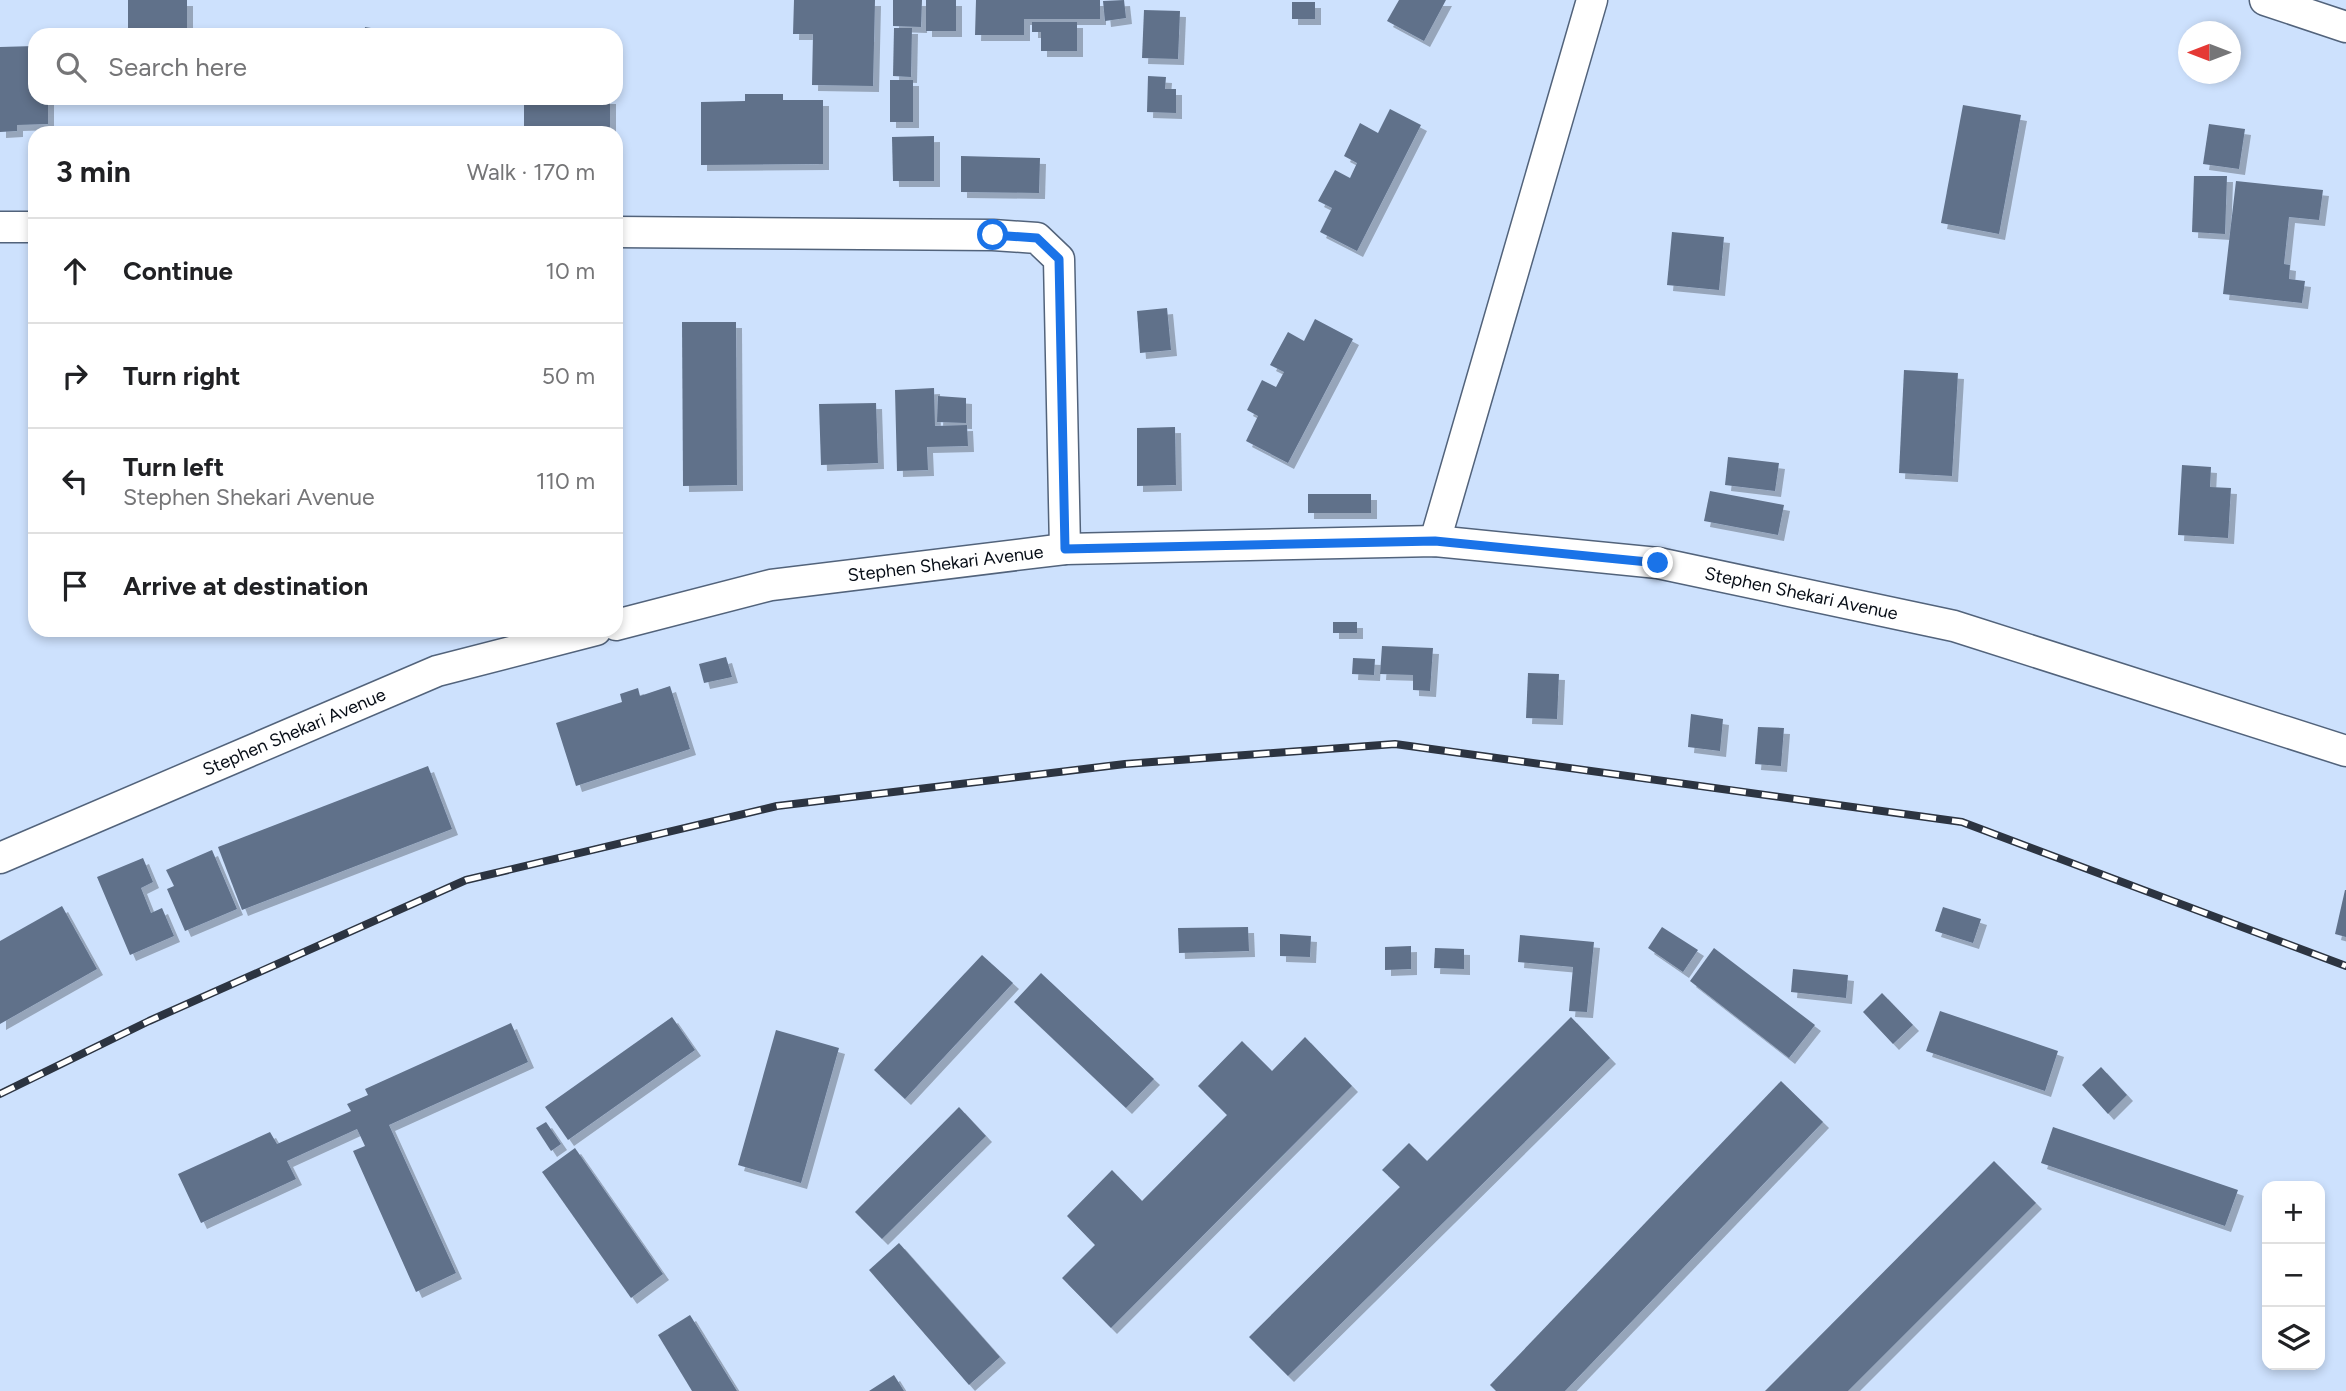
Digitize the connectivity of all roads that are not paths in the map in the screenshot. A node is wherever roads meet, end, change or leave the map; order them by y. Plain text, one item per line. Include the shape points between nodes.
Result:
1 (1592, 0) edge
2 (2265, 0) edge
3 (2346, 27) edge
4 (0, 227) edge
5 (28, 227) edge
6 (623, 232) edge
7 (1435, 541) junction
8 (1065, 549) junction
9 (623, 623) edge
10 (569, 637) edge
11 (2346, 751) edge
12 (0, 858) edge

1 - 7 street
2 - 3 street
4 - 5 street
6 - 8 street via 1037,238 1059,259
7 - 8 street, Stephen Shekari Avenue
7 - 11 street, Stephen Shekari Avenue via 1658,563 1954,626
8 - 9 street, Stephen Shekari Avenue via 771,585
10 - 12 street, Stephen Shekari Avenue via 437,671

